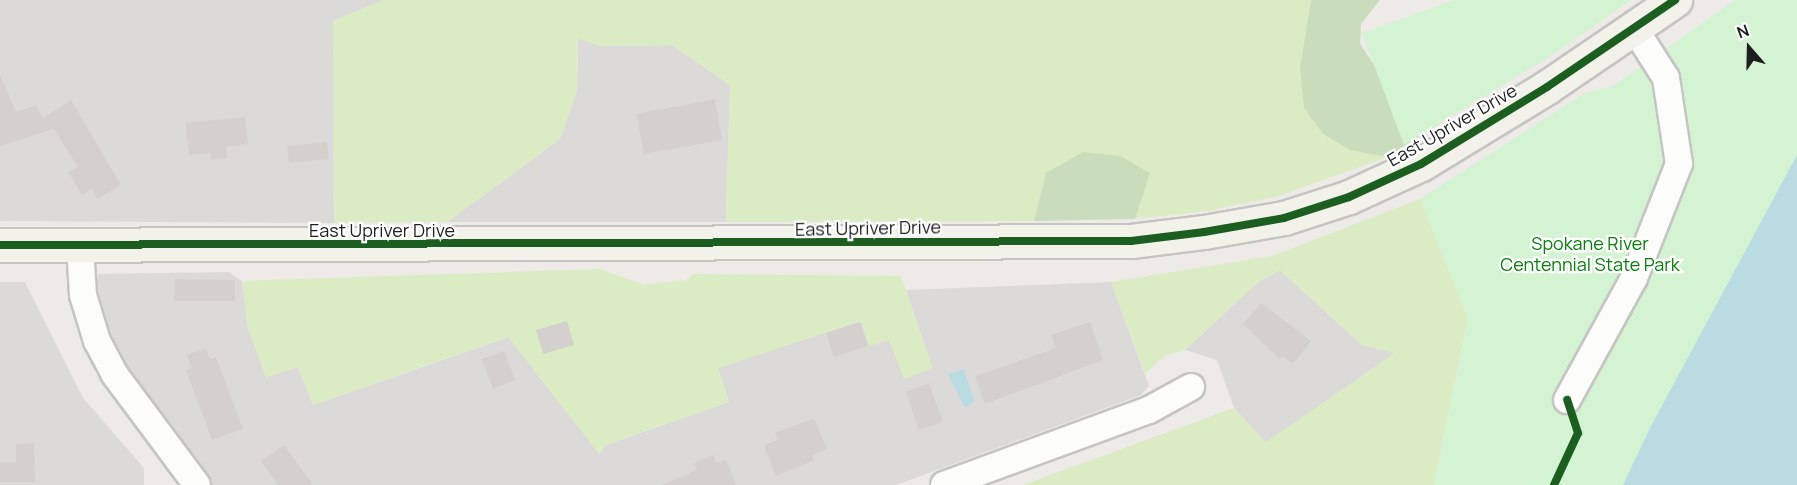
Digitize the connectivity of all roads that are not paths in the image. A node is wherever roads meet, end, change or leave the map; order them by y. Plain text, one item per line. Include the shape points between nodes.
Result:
1 (1675, 0) edge
2 (1634, 28) junction
3 (0, 245) edge
4 (80, 246) junction
5 (1191, 387) dead end
6 (1567, 400) dead end
7 (197, 485) edge
8 (944, 485) edge

1 - 2 street, East Upriver Drive
2 - 4 street, East Upriver Drive via 1421,164 1349,197 1284,218 1204,232 1131,241
2 - 6 street via 1666,78 1679,164 1634,278
3 - 4 street, East Upriver Drive
4 - 7 street via 83,295 97,341 116,375
5 - 8 street via 1149,410

